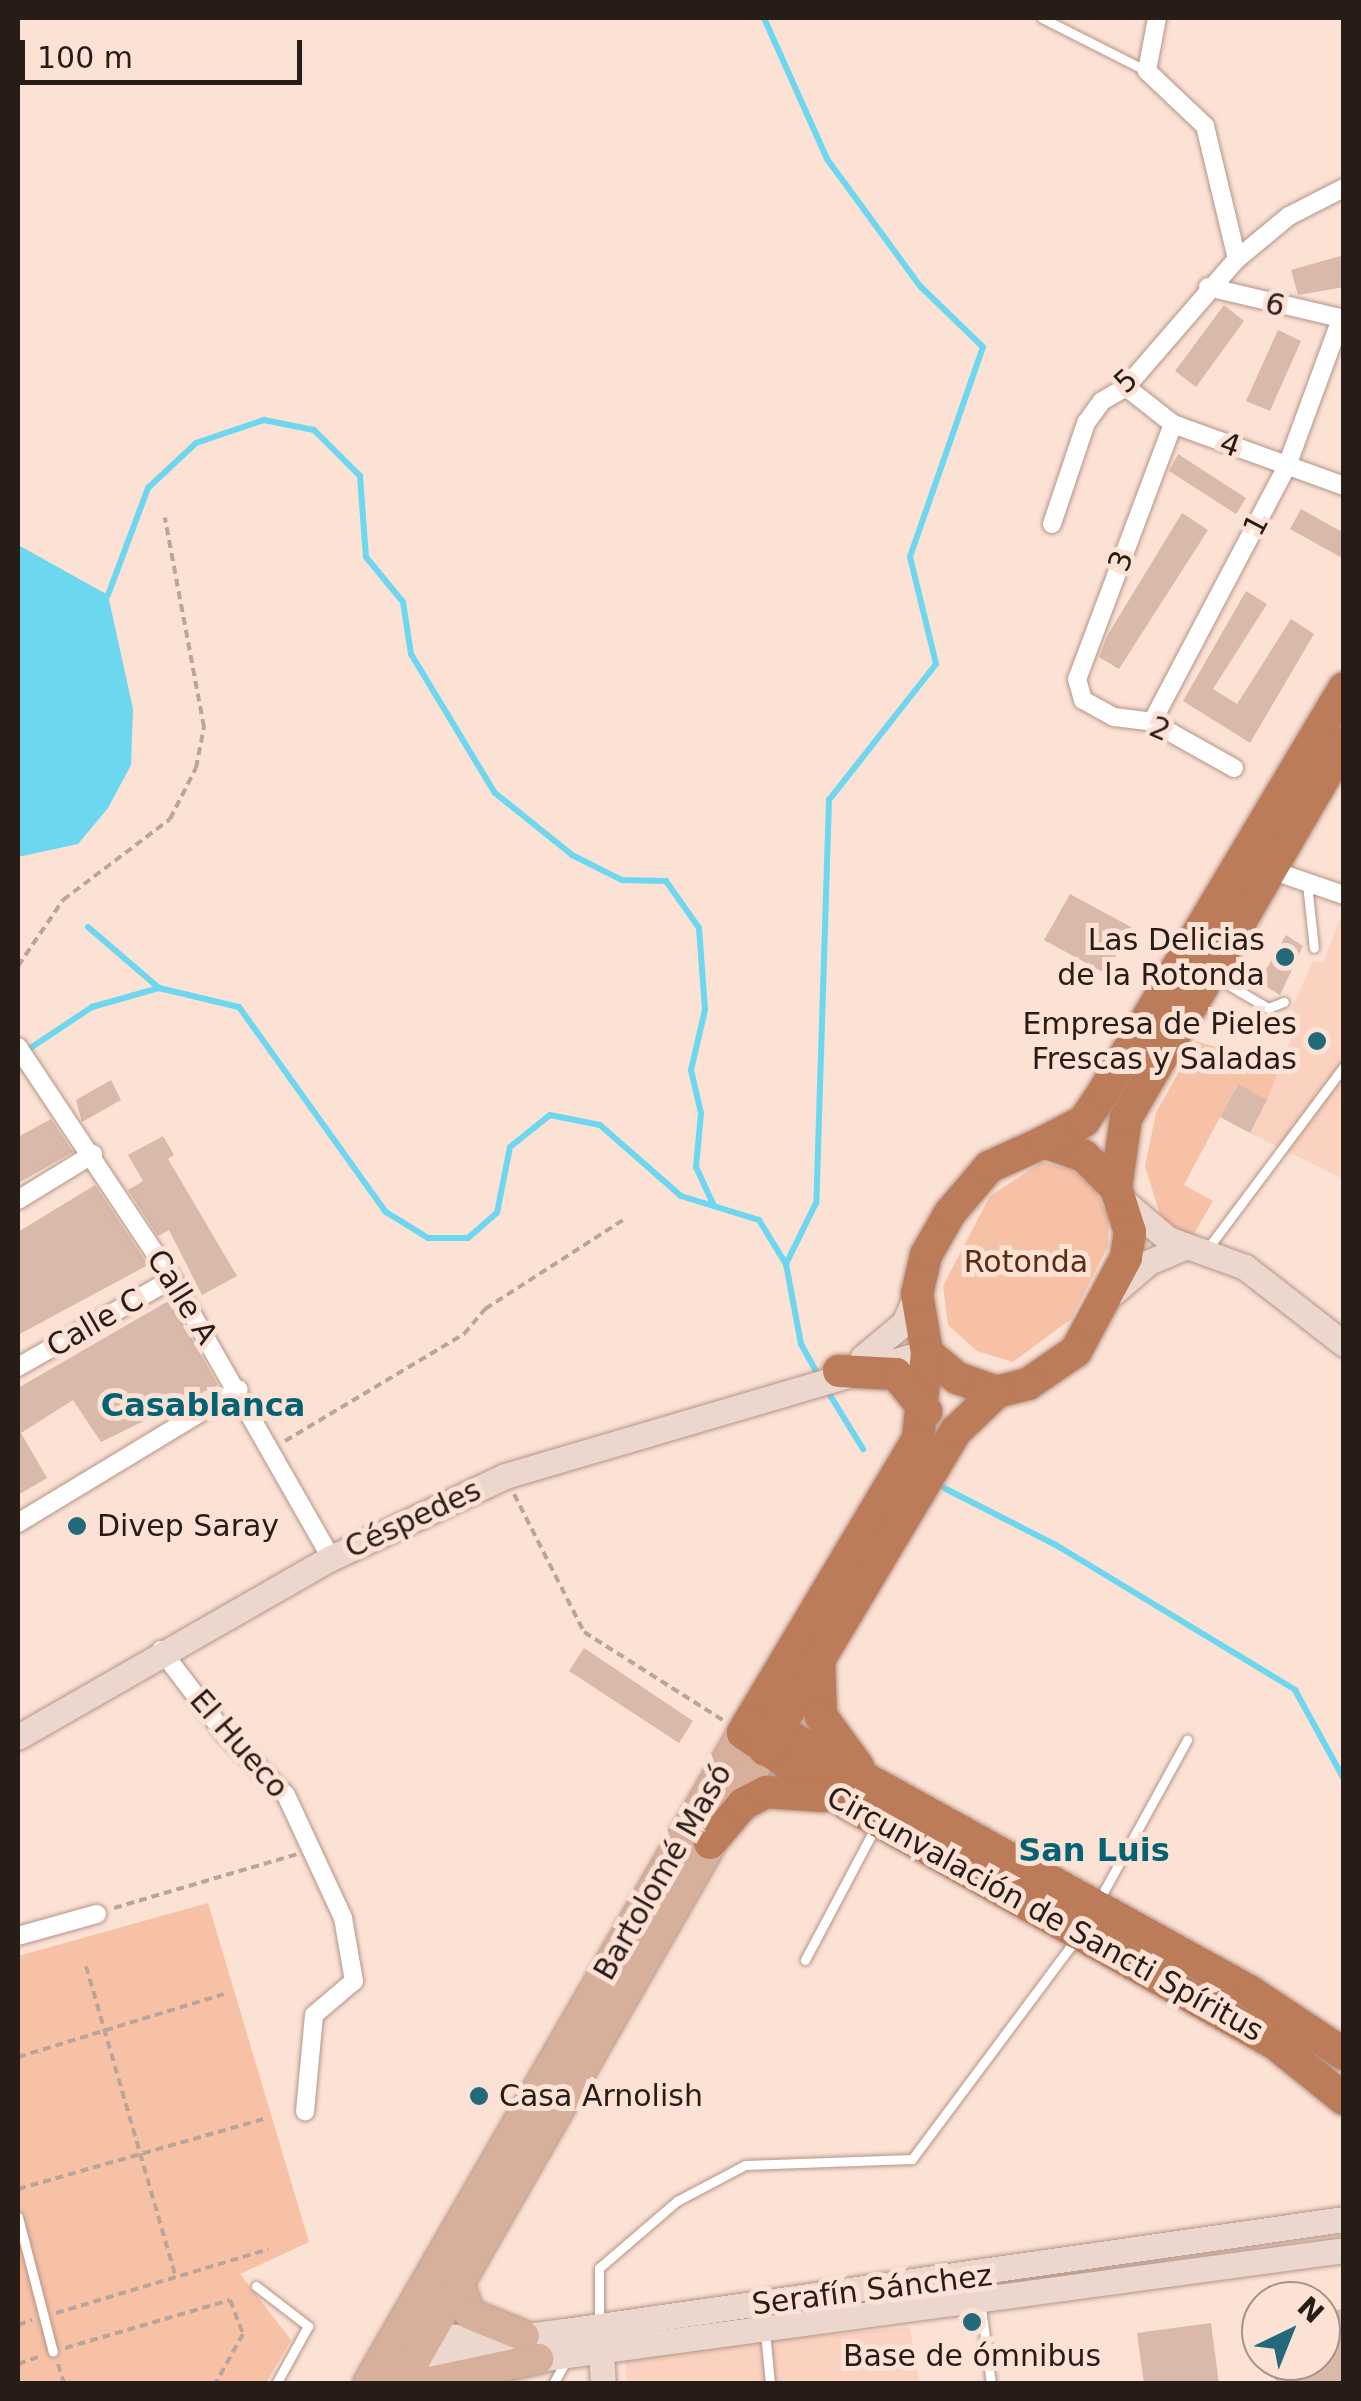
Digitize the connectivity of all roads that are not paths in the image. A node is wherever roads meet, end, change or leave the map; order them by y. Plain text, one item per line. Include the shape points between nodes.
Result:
1 (1042, 18) edge
2 (1158, 18) edge
3 (1147, 70) junction
4 (1344, 188) edge
5 (1237, 260) junction
6 (1208, 288) junction
7 (1342, 319) edge
8 (1126, 386) junction
9 (1173, 424) junction
10 (1287, 466) junction
11 (1344, 486) edge
12 (1052, 524) dead end
13 (1344, 688) edge
14 (1083, 700) joint
15 (1152, 722) junction
16 (1344, 743) edge
17 (1234, 768) dead end
18 (1272, 870) junction
19 (1306, 882) junction
20 (1344, 896) edge
21 (1314, 948) dead end
22 (1211, 975) junction
23 (1284, 1002) dead end
24 (21, 1050) edge
25 (1344, 1066) edge
26 (1044, 1142) junction
27 (93, 1154) junction
28 (1118, 1194) junction
29 (18, 1200) edge
30 (1195, 1248) junction
31 (172, 1279) junction
32 (917, 1294) junction
33 (1112, 1295) junction
34 (1344, 1344) edge
35 (927, 1352) junction
36 (18, 1367) edge
37 (835, 1372) junction
38 (239, 1389) junction
39 (997, 1392) junction
40 (926, 1411) junction
41 (18, 1523) edge
42 (331, 1558) junction
43 (160, 1650) junction
44 (819, 1654) junction
45 (758, 1735) junction
46 (18, 1737) edge
47 (1187, 1740) dead end
48 (848, 1804) junction
49 (890, 1810) junction
50 (710, 1842) junction
51 (97, 1914) road end
52 (1086, 1921) junction
53 (18, 1936) edge
54 (805, 1960) dead end
55 (1344, 2054) edge
56 (1344, 2098) edge
57 (304, 2112) dead end
58 (18, 2217) edge
59 (1344, 2219) edge
60 (1344, 2250) edge
61 (457, 2280) junction
62 (256, 2286) dead end
63 (979, 2290) junction
64 (764, 2329) junction
65 (411, 2337) junction
66 (600, 2338) junction
67 (53, 2352) road end
68 (538, 2359) edge
69 (276, 2384) edge
70 (368, 2384) edge
71 (401, 2384) edge
72 (421, 2384) edge
73 (603, 2384) edge
74 (770, 2384) edge
75 (991, 2384) edge

1 - 3 lane
2 - 3 street
3 - 5 street, 6 via 1204,126
4 - 5 street, 5 via 1290,216
5 - 6 street, 5
6 - 7 street, 6
6 - 8 street, 5
7 - 10 street, 1
8 - 9 street, 4
8 - 12 street, 5 via 1086,423
9 - 10 street, 4
9 - 14 street, 3 via 1077,678
10 - 11 street, 4
10 - 15 street, 1
13 - 26 highway via 1104,1091 1084,1120
14 - 15 street, 2 via 1114,717
15 - 17 street, 2
16 - 18 highway
18 - 19 street
18 - 22 highway
19 - 20 street
19 - 21 lane
22 - 23 lane via 1268,1008
22 - 28 highway via 1126,1118
24 - 27 street, Calle A
25 - 30 lane
26 - 28 highway via 1084,1156
26 - 32 highway via 989,1167 950,1213 926,1255
27 - 29 street
27 - 31 street, Calle A
28 - 30 main road
28 - 33 highway via 1130,1232
30 - 33 main road via 1150,1262
30 - 34 main road via 1245,1267
31 - 36 street, Calle C
31 - 38 street, Calle A
32 - 35 highway
32 - 37 main road, Céspedes via 888,1342
33 - 39 highway via 1058,1367
35 - 37 main road, Céspedes
35 - 39 highway via 958,1378
35 - 40 highway, Bartolomé Masó
37 - 40 highway via 896,1374
37 - 42 main road, Céspedes via 505,1476
38 - 41 street
38 - 42 street, Calle A
39 - 44 highway, Bartolomé Masó via 956,1432
40 - 45 highway, Bartolomé Masó via 918,1439
42 - 43 main road, Céspedes
43 - 46 main road, Céspedes
43 - 57 street, El Hueco via 225,1734 286,1794 343,1918 354,1981 314,2015
44 - 45 highway, Bartolomé Masó
44 - 49 highway via 821,1716
45 - 48 highway, Circunvalación de Sancti Spíritus
45 - 49 highway, Circunvalación de Sancti Spíritus
45 - 50 main road, Bartolomé Masó
45 - 65 main road, Bartolomé Masó
47 - 52 lane
48 - 49 highway, Circunvalación de Sancti Spíritus
48 - 50 highway via 785,1788 766,1792 743,1804
49 - 52 highway, Circunvalación de Sancti Spíritus
49 - 54 lane
50 - 61 main road, Bartolomé Masó
51 - 53 street
52 - 55 highway, Circunvalación de Sancti Spíritus via 1298,2019
52 - 56 highway, Circunvalación de Sancti Spíritus via 1277,2045
52 - 66 lane via 912,2159 746,2165 677,2202 599,2268
58 - 67 lane
59 - 63 main road, Serafín Sánchez
60 - 63 main road, Serafín Sánchez
61 - 65 main road, Bartolomé Masó
61 - 68 main road via 470,2314
62 - 69 lane via 308,2326
63 - 64 main road, Serafín Sánchez
63 - 66 main road, Serafín Sánchez
63 - 75 lane
64 - 66 main road, Serafín Sánchez
64 - 74 lane
65 - 68 main road, Serafín Sánchez via 486,2340
65 - 70 main road, Bartolomé Masó
65 - 71 main road, Bartolomé Masó
66 - 68 main road, Serafín Sánchez
66 - 68 main road, Serafín Sánchez via 570,2355
66 - 73 main road
68 - 72 main road

